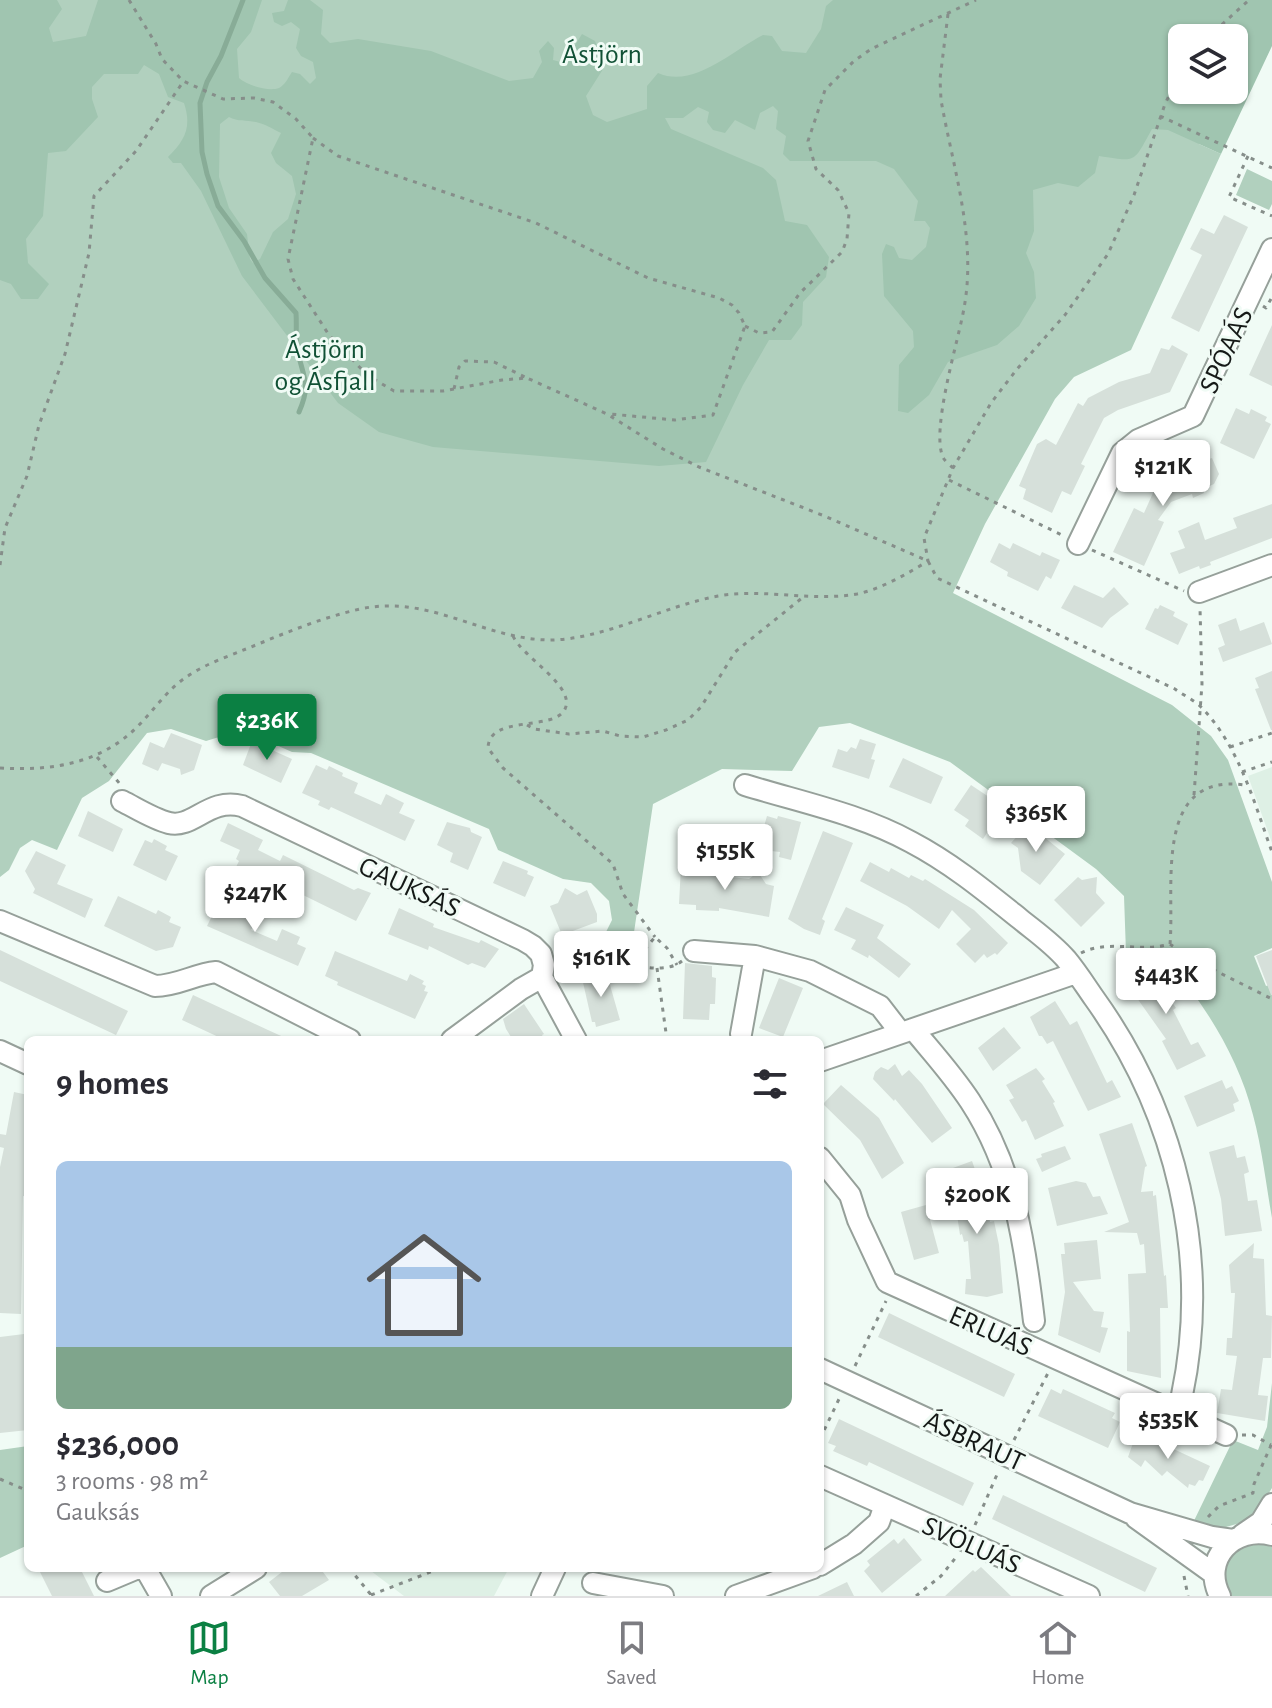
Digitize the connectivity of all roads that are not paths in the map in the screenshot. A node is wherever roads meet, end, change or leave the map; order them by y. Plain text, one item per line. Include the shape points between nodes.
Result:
1 (1272, 249) edge
2 (1078, 544) road end
3 (1272, 565) edge
4 (1199, 592) road end
5 (745, 785) dead end
6 (122, 801) road end
7 (0, 921) edge
8 (694, 951) road end
9 (755, 956) junction
10 (1071, 966) junction
11 (546, 983) junction
12 (906, 1030) junction
13 (741, 1034) dead end
14 (342, 1036) edge
15 (457, 1036) edge
16 (574, 1036) edge
17 (0, 1051) edge
18 (824, 1060) edge
19 (24, 1062) edge
20 (824, 1163) edge
21 (1034, 1321) dead end
22 (824, 1371) edge
23 (1182, 1395) dead end
24 (1226, 1435) road end
25 (824, 1478) edge
26 (1272, 1504) edge
27 (885, 1505) junction
28 (1130, 1513) junction
29 (1272, 1535) edge
30 (1237, 1537) junction
31 (824, 1563) edge
32 (128, 1572) edge
33 (147, 1572) edge
34 (250, 1572) edge
35 (553, 1572) edge
36 (802, 1572) edge
37 (1214, 1574) junction
38 (107, 1581) dead end
39 (593, 1583) dead end
40 (1056, 1589) edge
41 (161, 1596) edge
42 (211, 1596) edge
43 (542, 1596) edge
44 (663, 1596) edge
45 (736, 1596) edge
46 (1089, 1596) edge
47 (1220, 1596) edge

1 - 2 street, SPÓAÁS via 1193,416 1138,440 1122,453
3 - 4 street
5 - 10 street via 864,821 910,841 986,891
6 - 11 street, GAUKSÁS via 170,823 187,821 218,805 242,806 533,946 541,954
7 - 14 street via 155,986 216,972
8 - 9 street, ERLUÁS
9 - 12 street, ERLUÁS via 841,985 880,1006
9 - 13 street
10 - 12 street
10 - 23 street via 1132,1056 1178,1174 1192,1283 1192,1333
11 - 15 street via 501,1003
11 - 16 street, GAUKSÁS
12 - 18 street
12 - 21 street, ERLUÁS via 969,1100 1001,1160 1020,1221
17 - 19 street
20 - 24 street, ERLUÁS via 850,1195 887,1282
22 - 28 street, ÁSBRAUT
25 - 27 street, SVÖLUÁS
26 - 30 street via 1261,1522
27 - 31 street, SVÖLUÁS via 879,1522
27 - 40 street, SVÖLUÁS
28 - 30 street, ÁSBRAUT via 1212,1537
28 - 37 street, ÁSBRAUT
29 - 30 street, ÁSBRAUT
30 - 37 street via 1219,1556
32 - 38 street
33 - 41 street
34 - 42 street
35 - 43 street
36 - 45 street
37 - 47 street
39 - 44 street
40 - 46 street, SVÖLUÁS

